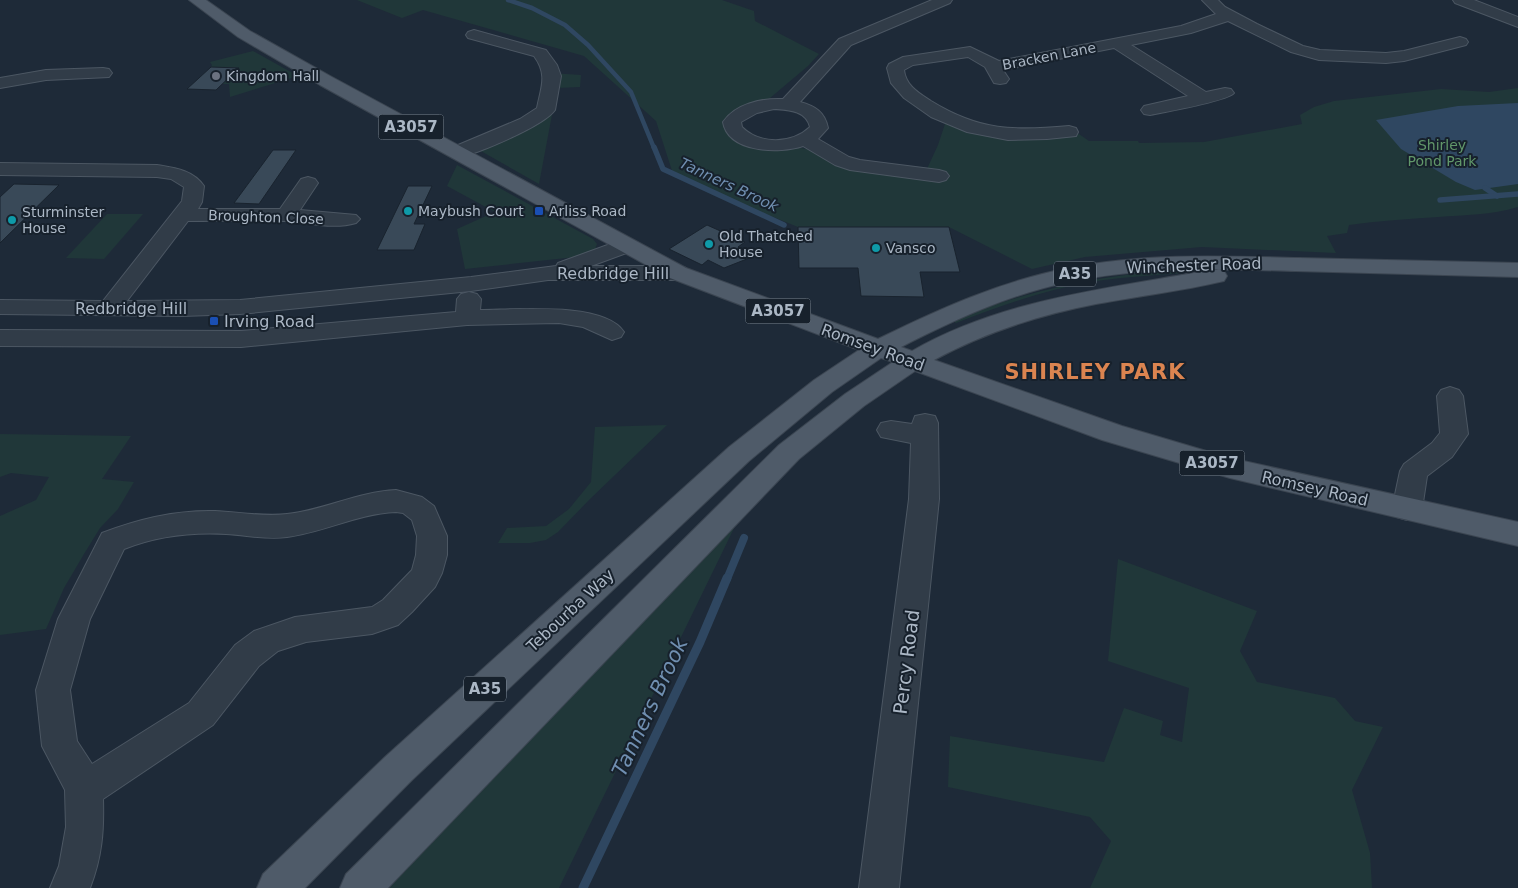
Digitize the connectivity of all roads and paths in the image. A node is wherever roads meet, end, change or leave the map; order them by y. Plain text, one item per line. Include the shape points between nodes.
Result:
1 (196, 0) edge
2 (946, 0) edge
3 (1209, 0) edge
4 (1460, 0) edge
5 (1230, 16) junction
6 (1518, 22) edge
7 (474, 35) dead end
8 (1460, 42) dead end
9 (1117, 43) junction
10 (103, 73) dead end
11 (0, 83) edge
12 (1225, 93) dead end
13 (1205, 99) junction
14 (787, 105) junction
15 (1150, 110) dead end
16 (1069, 132) dead end
17 (806, 140) junction
18 (458, 152) junction
19 (0, 169) edge
20 (939, 176) dead end
21 (308, 183) dead end
22 (183, 215) junction
23 (286, 215) junction
24 (348, 219) dead end
25 (624, 246) junction
26 (1286, 263) junction
27 (1518, 270) edge
28 (678, 273) junction
29 (548, 274) junction
30 (471, 284) junction
31 (0, 307) edge
32 (110, 308) junction
33 (467, 318) junction
34 (612, 332) dead end
35 (0, 338) edge
36 (878, 349) junction
37 (914, 362) junction
38 (1450, 396) dead end
39 (891, 430) dead end
40 (1407, 509) junction
41 (1518, 534) edge
42 (84, 790) junction
43 (70, 888) edge
44 (277, 888) edge
45 (360, 888) edge
46 (879, 888) edge

1 - 18 main road, Romsey Road / A3057 via 244,34
2 - 14 street via 863,34 840,47
3 - 5 street
4 - 6 street
5 - 8 street via 1298,49 1319,55 1386,58
5 - 9 street, Bracken Lane via 1185,30
7 - 18 street via 554,59 552,76 546,110 527,123
9 - 13 street, Bracken Lane
9 - 16 street, Bracken Lane via 998,72 970,52 909,60 895,68 899,84 911,96 968,128 1020,136
10 - 11 street via 46,75
12 - 13 street
13 - 15 street
14 - 17 street via 807,110 818,121 819,128
14 - 17 street via 750,108 735,118 734,129 740,136 770,145
17 - 20 street via 857,166
18 - 25 main road, Romsey Road / A3057
19 - 22 street via 144,170 177,174 194,186 192,202
21 - 23 street
22 - 23 street, Broughton Close
22 - 32 street
23 - 24 street, Broughton Close
25 - 28 main road, Romsey Road / A3057
25 - 29 street, Redbridge Hill
26 - 27 main road, Winchester Road / A35
26 - 36 main road, Winchester Road / A35 via 1198,262 1069,276 980,301
26 - 37 main road, Winchester Road / A35 via 1052,307 976,331
28 - 29 street, Redbridge Hill
28 - 36 main road, Romsey Road / A3057
29 - 30 street, Redbridge Hill
30 - 32 street, Redbridge Hill via 240,307
30 - 33 street
31 - 32 street, Redbridge Hill
33 - 34 street, Redbridge Hill via 560,316 589,321
33 - 35 street, Redbridge Hill via 241,339
36 - 37 main road, Romsey Road / A3057
36 - 44 main road, Tebourba Way / A35 via 816,391 739,454 398,769
37 - 40 main road, Romsey Road / A3057 via 1017,400 1230,468
37 - 45 main road, A35 via 826,420 789,452
38 - 40 street via 1454,434 1442,450 1414,471
39 - 46 street, Percy Road via 924,429 923,507
40 - 41 main road, Romsey Road / A3057
42 - 42 street via 60,746 53,690 74,619 113,540 180,524 277,527 305,523 373,502 395,501 416,506 428,519 432,533 431,561 424,578 402,604 385,616 365,623 297,630 266,641 252,651 201,714
42 - 43 street via 85,826 79,866

